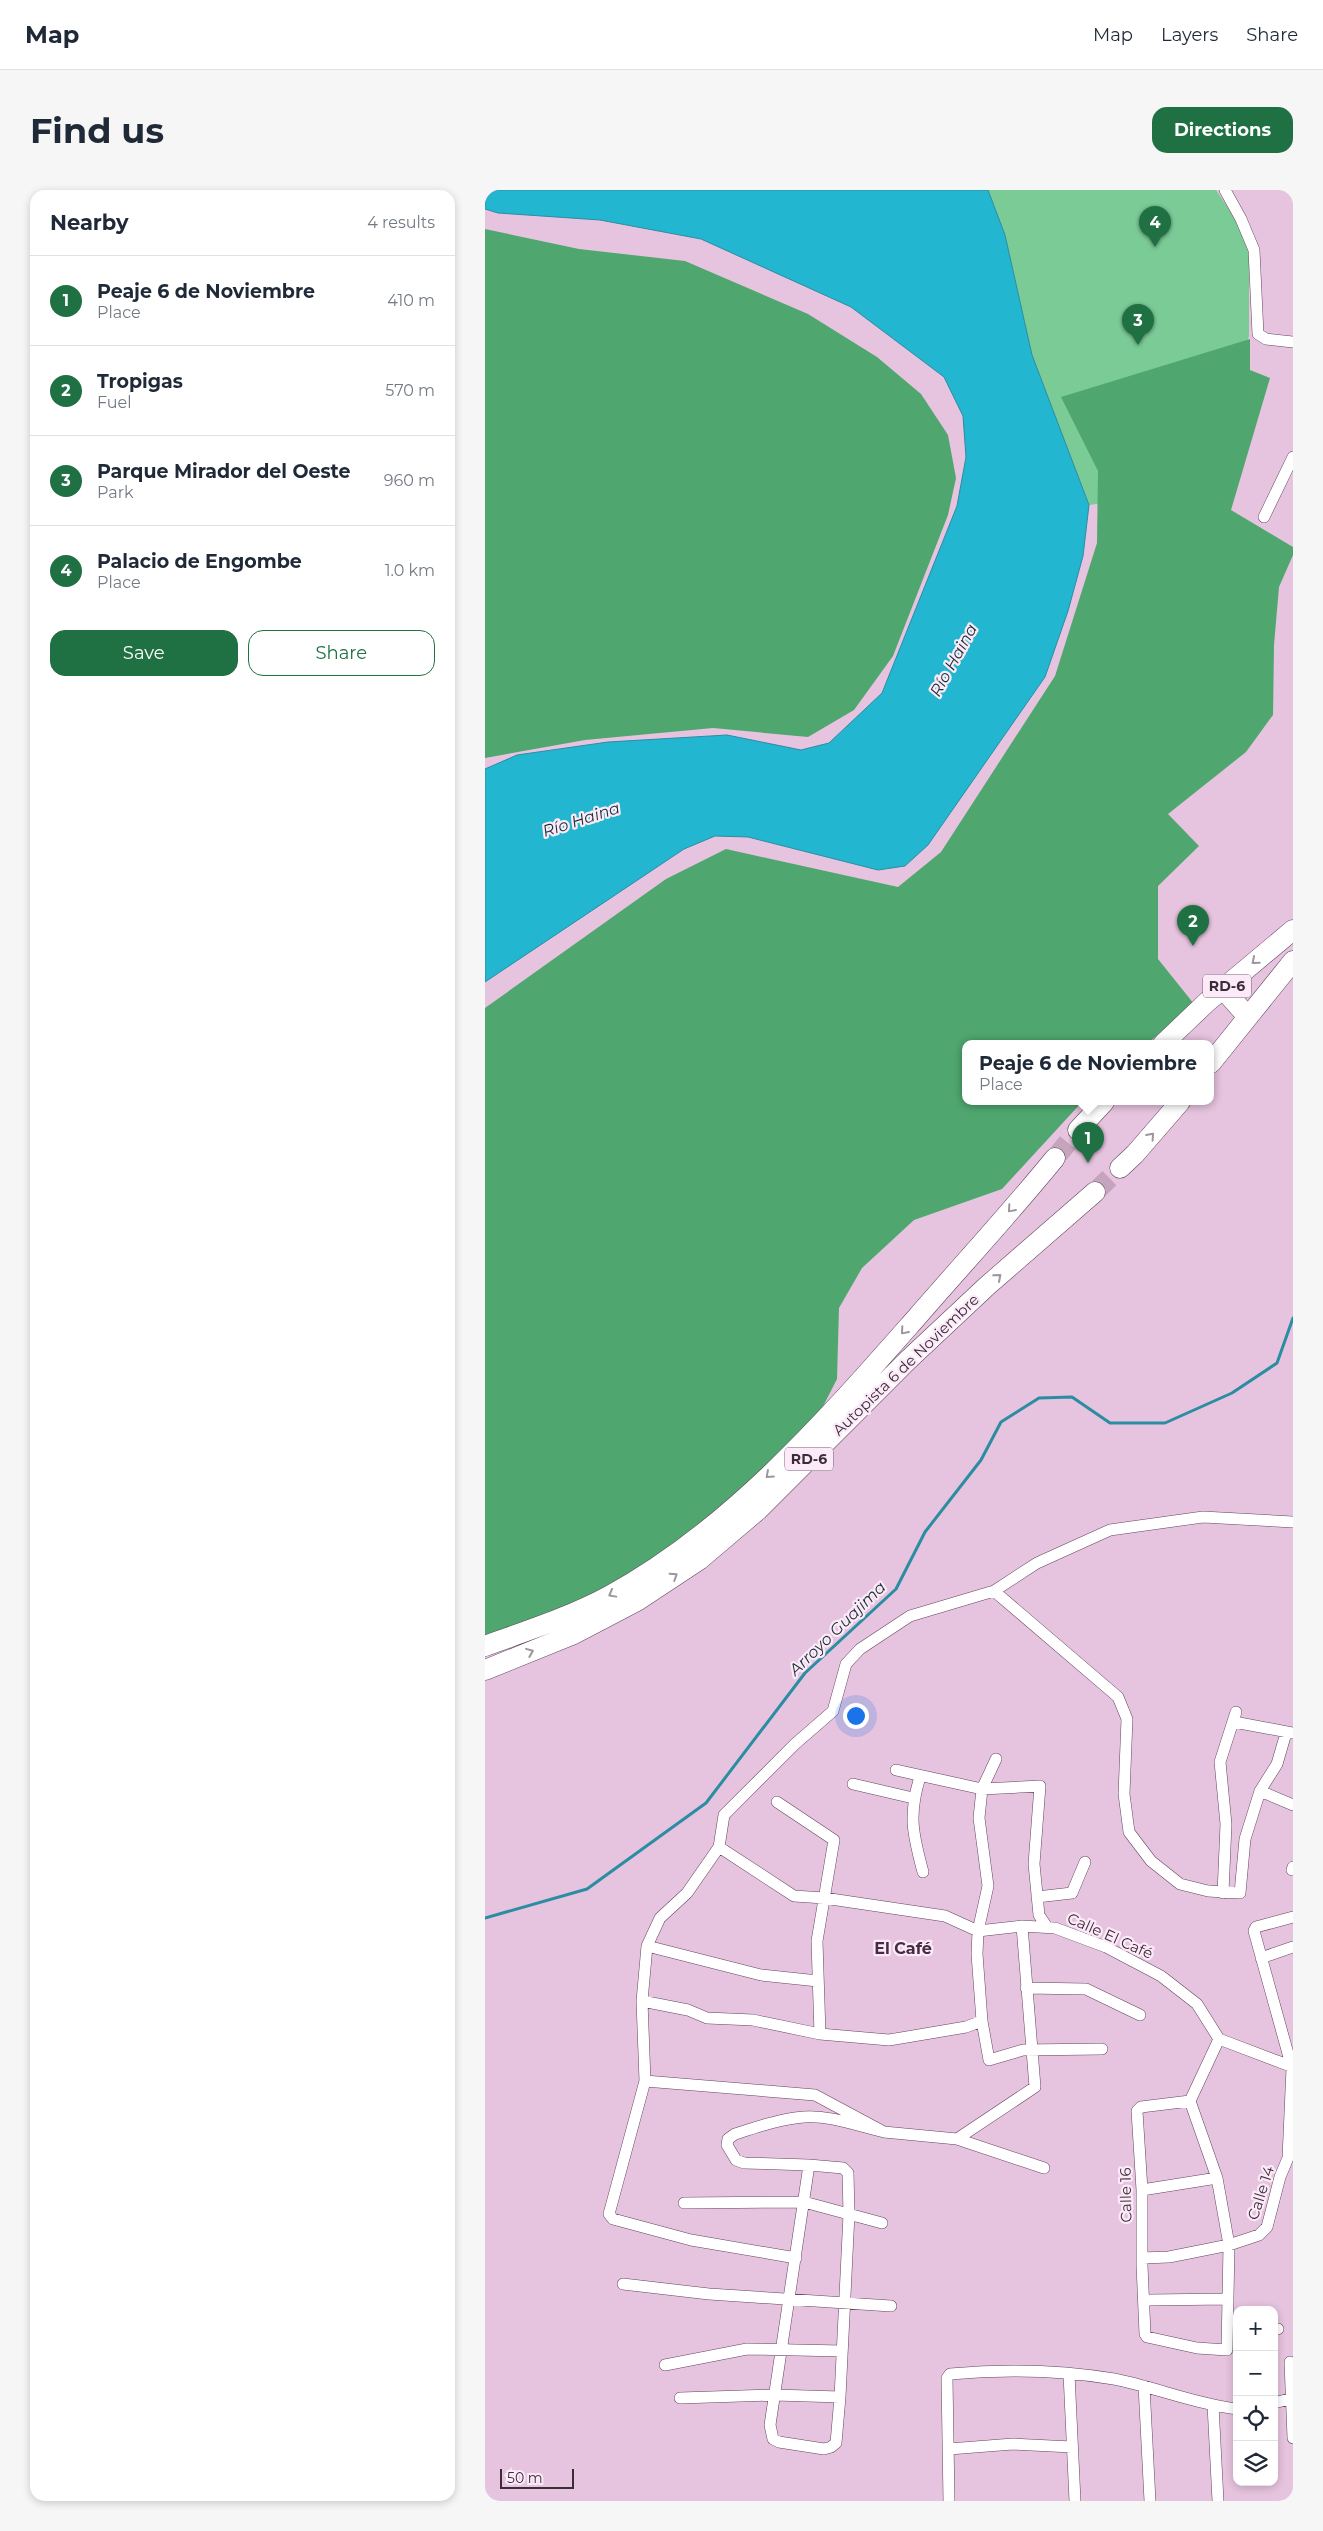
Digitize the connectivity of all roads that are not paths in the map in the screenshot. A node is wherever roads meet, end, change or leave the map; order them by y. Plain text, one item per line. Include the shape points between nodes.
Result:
1 (1225, 190) edge
2 (1293, 342) edge
3 (1293, 457) edge
4 (1264, 517) dead end
5 (1293, 930) edge
6 (1293, 961) edge
7 (1224, 990) junction
8 (1247, 1016) junction
9 (1168, 1040) edge
10 (1214, 1058) edge
11 (1101, 1105) edge
12 (1177, 1105) edge
13 (1078, 1130) tunnel mouth
14 (1055, 1158) tunnel mouth
15 (1120, 1168) tunnel mouth
16 (1095, 1192) tunnel mouth
17 (1293, 1522) edge
18 (993, 1591) junction
19 (485, 1646) edge
20 (485, 1670) edge
21 (1289, 1733) edge
22 (997, 1759) dead end
23 (896, 1770) dead end
24 (920, 1777) junction
25 (853, 1784) dead end
26 (982, 1789) junction
27 (1260, 1791) junction
28 (913, 1798) junction
29 (777, 1802) dead end
30 (1293, 1805) edge
31 (719, 1847) junction
32 (1085, 1862) dead end
33 (923, 1872) dead end
34 (1223, 1893) junction
35 (1037, 1897) junction
36 (824, 1898) junction
37 (1293, 1917) edge
38 (1022, 1926) junction
39 (1047, 1927) junction
40 (978, 1931) junction
41 (647, 1946) junction
42 (1293, 1947) edge
43 (1261, 1958) junction
44 (818, 1981) junction
45 (1025, 1988) junction
46 (642, 2001) junction
47 (1140, 2015) dead end
48 (982, 2021) junction
49 (820, 2034) junction
50 (1219, 2039) junction
51 (1102, 2049) dead end
52 (1033, 2051) junction
53 (1293, 2067) edge
54 (645, 2081) junction
55 (1190, 2100) junction
56 (884, 2132) junction
57 (957, 2139) junction
58 (1291, 2160) edge
59 (809, 2164) junction
60 (1044, 2168) dead end
61 (1217, 2178) junction
62 (1143, 2190) junction
63 (804, 2202) junction
64 (684, 2203) dead end
65 (849, 2214) junction
66 (882, 2223) dead end
67 (1229, 2245) junction
68 (796, 2258) junction
69 (1142, 2258) junction
70 (623, 2284) dead end
71 (790, 2299) junction
72 (1227, 2299) junction
73 (1150, 2300) dead end
74 (844, 2302) junction
75 (891, 2306) dead end
76 (1233, 2333) edge
77 (782, 2348) junction
78 (842, 2351) junction
79 (1290, 2362) dead end
80 (665, 2365) dead end
81 (1069, 2374) junction
82 (1143, 2386) junction
83 (775, 2395) junction
84 (840, 2397) junction
85 (680, 2398) dead end
86 (1293, 2398) edge
87 (1278, 2402) edge
88 (1213, 2405) junction
89 (1233, 2408) edge
90 (1293, 2438) edge
91 (1072, 2447) junction
92 (949, 2448) junction
93 (949, 2501) edge
94 (1075, 2501) edge
95 (1149, 2501) edge
96 (1218, 2501) edge

1 - 2 street via 1254,250 1256,330 1261,337
3 - 4 street
5 -> 7 highway, RD-6
6 - 8 highway, RD-6
7 - 8 highway
7 - 9 highway, RD-6
8 - 10 highway, RD-6
11 - 13 highway
15 -> 12 highway
14 -> 19 highway, Autopista 6 de Noviembre / RD-6 via 853,1390 792,1454 701,1534 658,1566 609,1596
20 -> 16 highway, Autopista 6 de Noviembre / RD-6 via 574,1634 637,1600 699,1560 759,1510 987,1286
17 - 18 street via 1203,1517 1110,1530 1037,1563
18 - 31 street via 910,1616 860,1649 846,1664 833,1711 724,1815
18 - 34 street via 1117,1697 1127,1719 1124,1794 1129,1832 1151,1861 1180,1884
21 - 27 street via 1277,1764
21 - 34 street via 1235,1717 1220,1762 1226,1824
22 - 26 street
23 - 24 street
24 - 26 street
24 - 28 street
25 - 28 street
26 - 35 street via 1040,1786 1034,1864
26 - 40 street via 979,1818 988,1886
27 - 30 street
27 - 34 street via 1245,1839 1242,1890 1240,1893
28 - 33 street via 912,1832
29 - 36 street via 834,1840
31 - 36 street via 794,1896
31 - 41 street via 687,1893 660,1918
32 - 35 street via 1072,1893
35 - 39 street via 1039,1915
36 - 40 street via 945,1916
36 - 44 street via 817,1941
37 - 43 street, Calle 14 via 1256,1927 1254,1936
38 - 39 street, Calle El Café
38 - 40 street, Calle El Café
38 - 45 street
39 - 50 street, Calle El Café via 1106,1947 1161,1976 1197,2004
40 - 48 street
41 - 44 street via 761,1975
41 - 46 street
42 - 43 street
43 - 53 street, Calle 14
44 - 49 street
45 - 47 street via 1086,1989
45 - 52 street
46 - 49 street via 688,2010 707,2018 753,2020
46 - 54 street
48 - 49 street via 966,2027 889,2040
48 - 52 street via 989,2060 1023,2050
50 - 53 street
50 - 55 street
51 - 52 street
52 - 57 street via 1035,2087
53 - 58 street, Calle 14
54 - 56 street via 815,2095
54 - 68 street via 609,2214 611,2217 691,2240
55 - 61 street
55 - 62 street, Calle 16 via 1137,2110
56 - 57 street
56 - 59 street via 826,2118 805,2117 785,2119 735,2134 727,2145 736,2160 744,2163
57 - 60 street
58 - 67 street, Calle 14 via 1280,2177 1267,2227 1259,2235
59 - 63 street
59 - 65 street via 846,2170
61 - 62 street
61 - 67 street
62 - 69 street, Calle 16
63 - 64 street
63 - 65 street
63 - 68 street
65 - 66 street
65 - 74 street
67 - 69 street, Calle 14 via 1169,2257
67 - 72 street
68 - 71 street
69 - 76 street, Calle 16 via 1147,2337 1197,2348 1227,2350
70 - 71 street
71 - 74 street
71 - 77 street
72 - 73 street
72 - 76 street
74 - 75 street
74 - 78 street
77 - 78 street
77 - 80 street via 722,2352
77 - 83 street
78 - 84 street
79 - 86 street
81 - 82 street
81 - 91 street
81 - 92 street via 1020,2370 950,2374 947,2378
82 - 88 street
82 - 95 street
83 - 84 street
83 - 84 street via 770,2425 773,2439 824,2449 836,2443
83 - 85 street
86 - 87 street
86 - 90 street
88 - 89 street
88 - 96 street
91 - 92 street via 1013,2444
91 - 94 street
92 - 93 street

